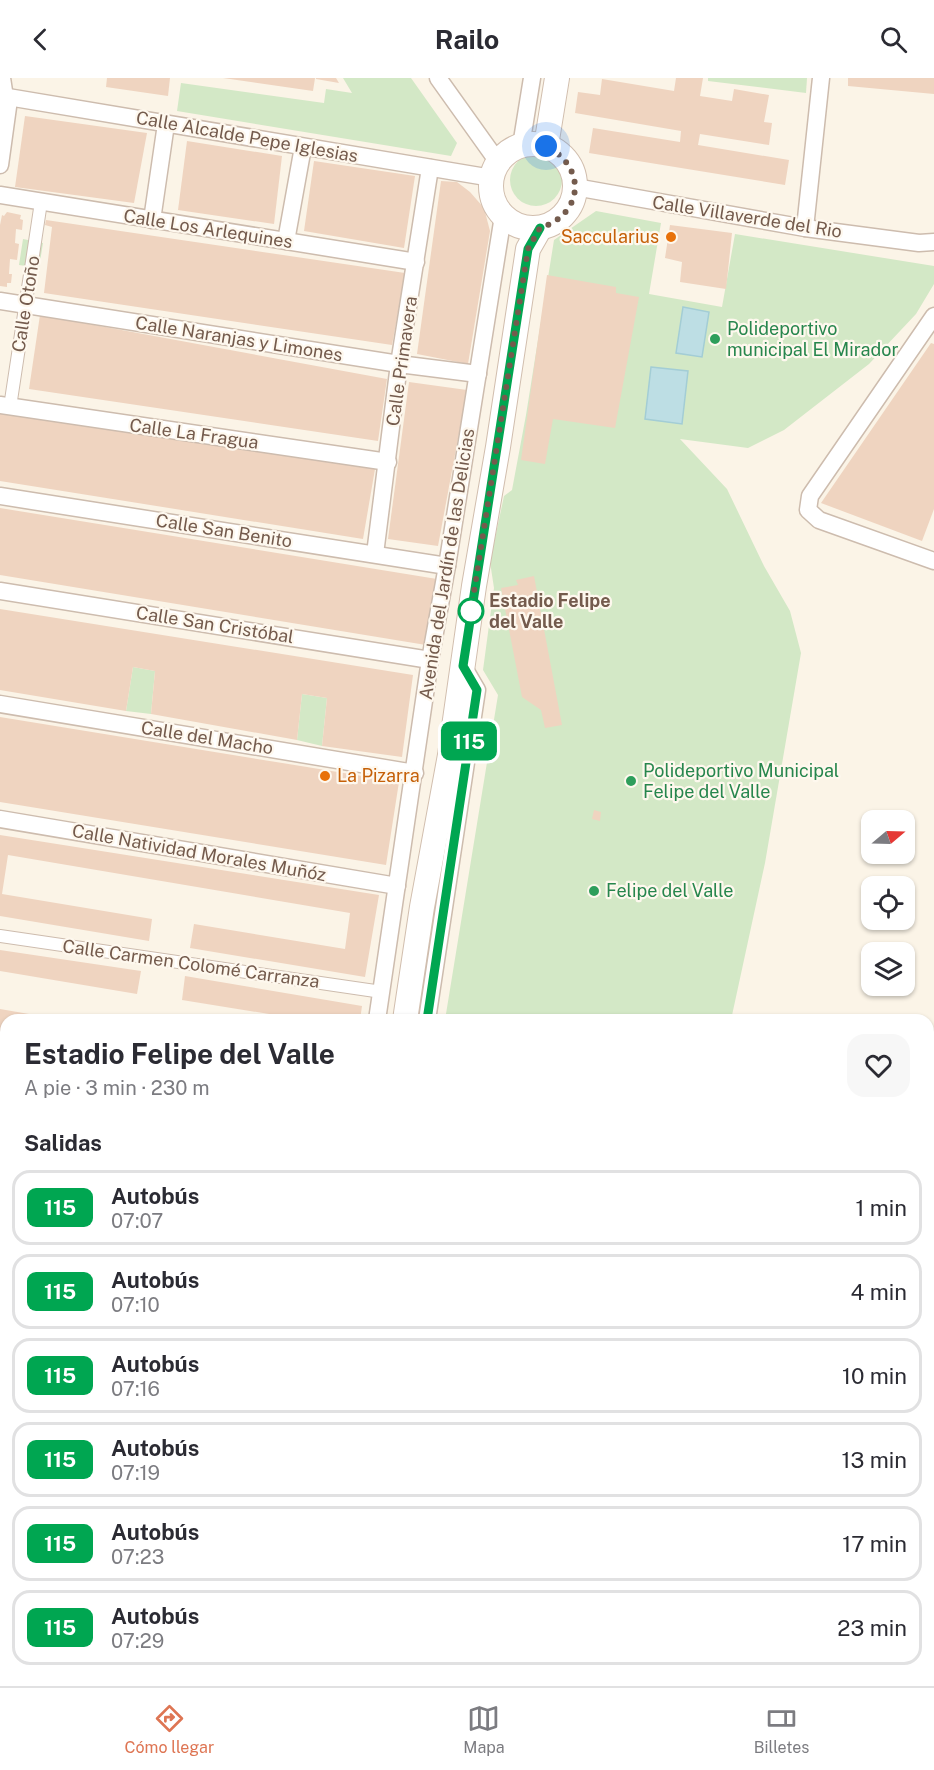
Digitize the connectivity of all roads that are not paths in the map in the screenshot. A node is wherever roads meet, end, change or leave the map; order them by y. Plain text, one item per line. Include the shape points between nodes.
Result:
1 (2, 78) edge
2 (438, 78) edge
3 (532, 78) edge
4 (546, 78) edge
5 (557, 78) edge
6 (821, 78) edge
7 (1, 99) edge
8 (166, 124) junction
9 (534, 145) junction
10 (303, 147) junction
11 (0, 165) edge
12 (430, 168) junction
13 (495, 170) junction
14 (575, 187) junction
15 (0, 195) edge
16 (41, 202) junction
17 (152, 220) junction
18 (521, 223) junction
19 (805, 228) junction
20 (286, 241) junction
21 (926, 242) edge
22 (934, 254) edge
23 (416, 262) junction
24 (0, 301) edge
25 (26, 305) junction
26 (934, 316) edge
27 (399, 364) junction
28 (478, 374) junction
29 (5, 406) edge
30 (388, 462) junction
31 (0, 496) edge
32 (375, 554) junction
33 (447, 566) junction
34 (933, 568) edge
35 (0, 591) edge
36 (430, 660) junction
37 (463, 666) junction
38 (0, 704) edge
39 (415, 773) junction
40 (0, 819) edge
41 (397, 886) junction
42 (0, 936) edge
43 (382, 992) junction
44 (378, 1014) edge
45 (395, 1014) edge
46 (406, 1014) edge
47 (428, 1014) edge

1 - 7 street
2 - 13 street
3 - 9 street
4 - 9 main road
5 - 9 main road
6 - 19 street
7 - 8 street, Calle Alcalde Pepe Iglesias
7 - 11 street via 8,107
8 - 10 street, Calle Alcalde Pepe Iglesias
8 - 17 street
9 - 13 main road via 508,152
9 - 14 main road via 557,152 566,160
10 - 12 street, Calle Alcalde Pepe Iglesias
10 - 20 street
12 - 13 street, Calle Alcalde Pepe Iglesias
12 - 23 street, Calle Primavera
13 - 18 main road via 493,198
14 - 18 main road via 569,208 552,224
14 - 19 street, Calle Villaverde del Rio
15 - 16 street, Calle Los Arlequines
16 - 17 street, Calle Los Arlequines
16 - 25 street, Calle Otoño
17 - 20 street, Calle Los Arlequines
18 - 28 street, Avenida del Jardín de las Delicias
18 - 37 main road via 528,249
18 - 45 main road via 521,249
19 - 21 street, Calle Villaverde del Rio
20 - 23 street, Calle Los Arlequines
21 - 22 street, Calle Villaverde del Rio
23 - 27 street, Calle Primavera
24 - 25 street, Calle Naranjas y Limones
25 - 27 street, Calle Naranjas y Limones
25 - 29 street, Calle Otoño
26 - 34 street via 810,496 808,510 819,520
27 - 28 street, Calle Naranjas y Limones
27 - 30 street, Calle Primavera
28 - 33 street, Avenida del Jardín de las Delicias
29 - 30 street, Calle La Fragua
30 - 32 street, Calle Primavera
31 - 32 street, Calle San Benito
32 - 33 street, Calle San Benito
33 - 36 street, Avenida del Jardín de las Delicias
35 - 36 street, Calle San Cristóbal
36 - 39 street, Avenida del Jardín de las Delicias
37 - 46 main road
37 - 47 street via 477,690
38 - 39 street, Calle del Macho
39 - 41 street, Avenida del Jardín de las Delicias
40 - 41 street, Calle Natividad Morales Muñóz
41 - 43 street, Avenida del Jardín de las Delicias
42 - 43 street, Calle Carmen Colomé Carranza
43 - 44 street, Avenida del Jardín de las Delicias

